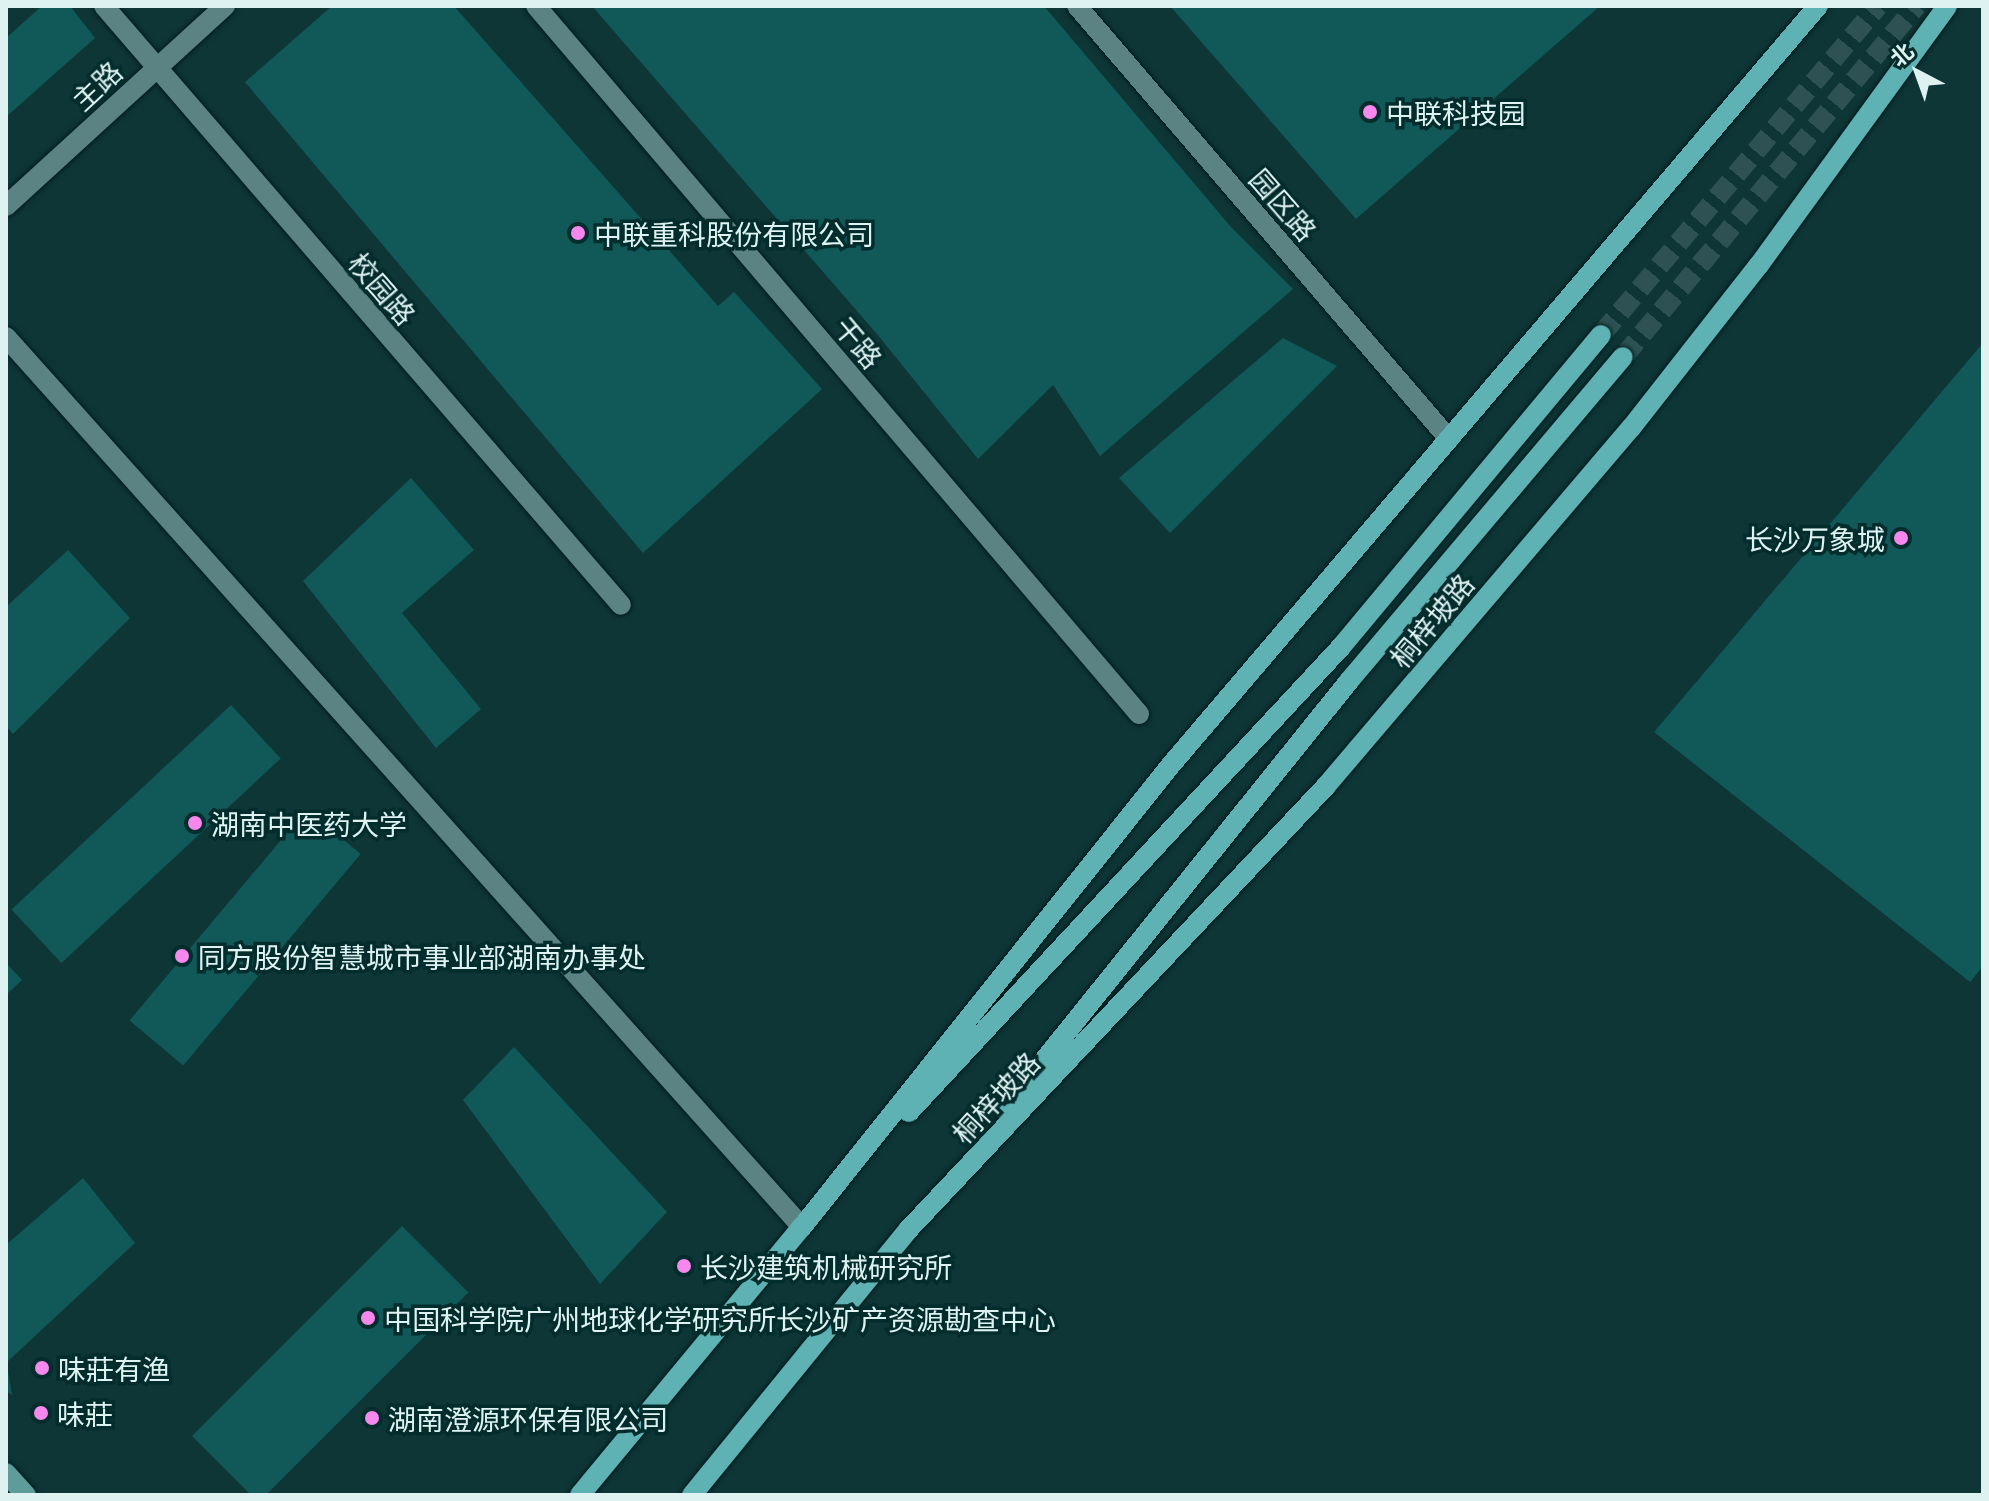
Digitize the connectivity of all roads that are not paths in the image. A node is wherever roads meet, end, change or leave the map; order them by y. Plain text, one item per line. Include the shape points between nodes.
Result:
1 (104, 6) edge
2 (225, 6) edge
3 (536, 6) edge
4 (1077, 6) edge
5 (1818, 6) edge
6 (1947, 6) edge
7 (156, 69) junction
8 (6, 206) edge
9 (1601, 335) tunnel mouth
10 (6, 337) edge
11 (1623, 357) tunnel mouth
12 (1449, 439) junction
13 (621, 605) dead end
14 (1139, 714) dead end
15 (802, 1227) junction
16 (909, 1229) junction
17 (6, 1473) edge
18 (26, 1495) edge
19 (580, 1495) edge
20 (692, 1495) edge

1 - 7 street, 校园路
2 - 7 street, 主路
3 - 14 street, 干路
4 - 12 street, 园区路
5 - 12 main road, 桐梓坡路
6 - 16 main road, 桐梓坡路 via 1759,265 1621,440 1326,786
7 - 8 street, 主路
7 - 13 street, 校园路
9 - 15 main road, 桐梓坡路 via 1341,647
10 - 15 street
11 - 16 main road, 桐梓坡路 via 1349,681
12 - 15 main road, 桐梓坡路 via 1170,766
15 - 19 main road, 桐梓坡路
16 - 20 main road, 桐梓坡路
17 - 18 street

